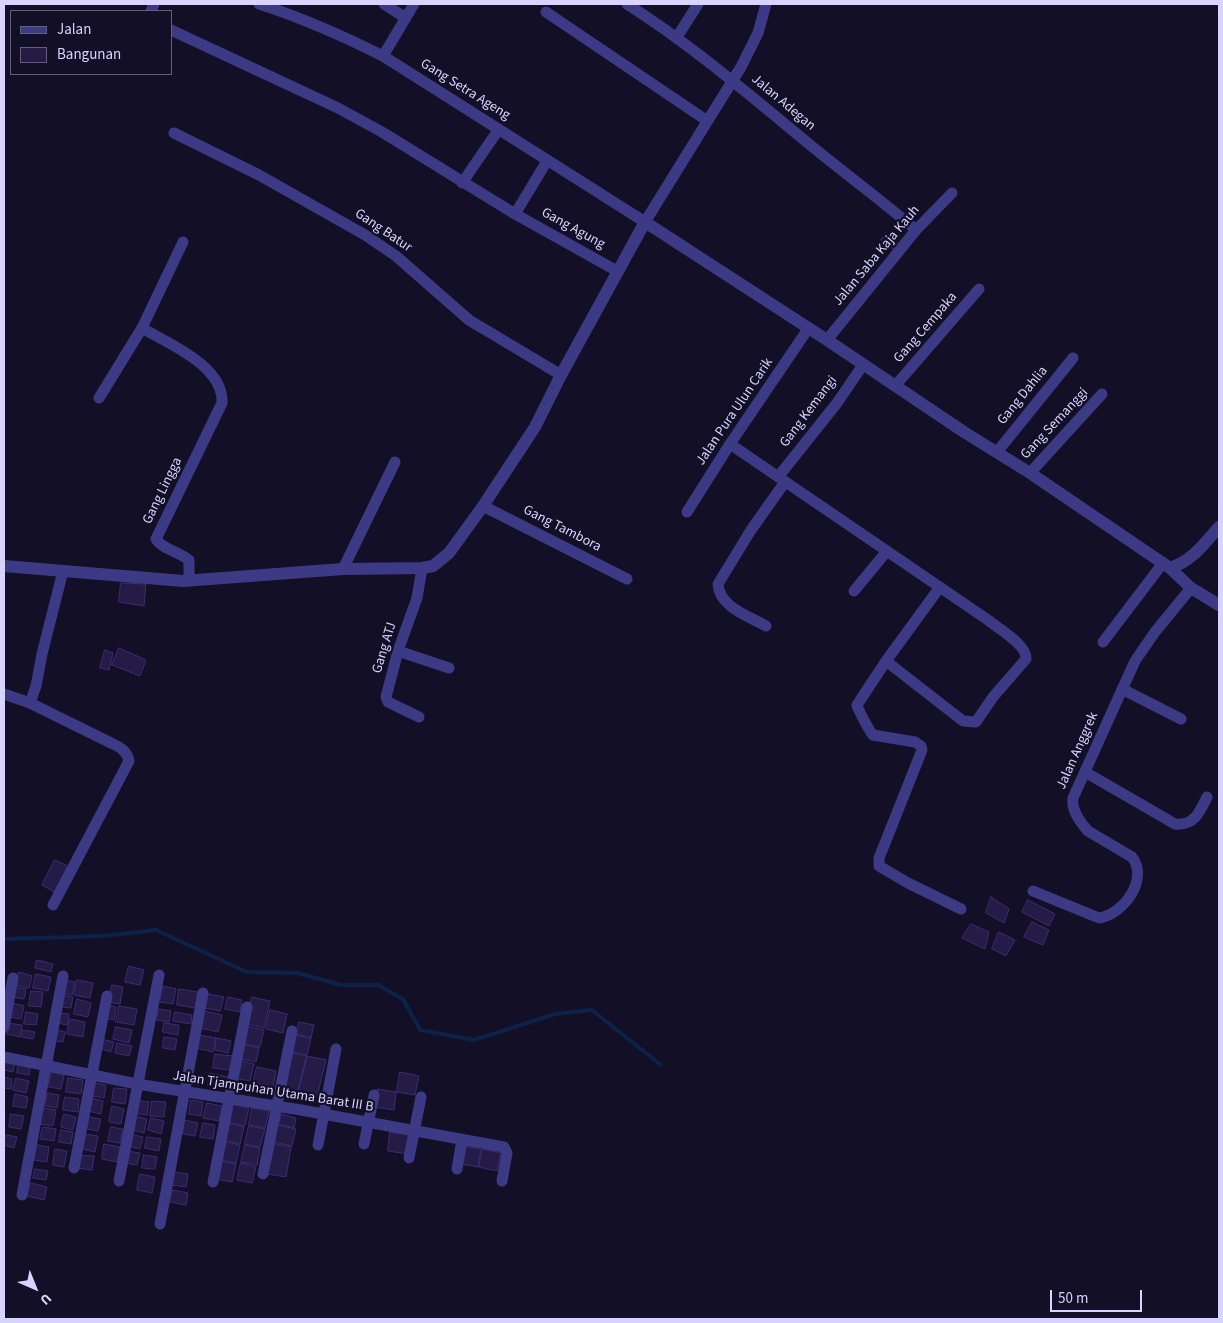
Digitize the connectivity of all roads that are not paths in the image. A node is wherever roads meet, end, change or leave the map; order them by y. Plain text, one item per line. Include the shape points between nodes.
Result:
1 (259, 4) edge
2 (384, 4) edge
3 (414, 4) edge
4 (698, 4) edge
5 (766, 4) edge
6 (633, 5) edge
7 (546, 12) dead end
8 (406, 18) junction
9 (172, 30) edge
10 (677, 37) junction
11 (383, 56) junction
12 (732, 80) junction
13 (706, 120) junction
14 (499, 128) junction
15 (174, 133) dead end
16 (548, 161) junction
17 (462, 183) junction
18 (952, 194) dead end
19 (515, 214) junction
20 (645, 222) junction
21 (916, 230) junction
22 (183, 242) dead end
23 (617, 271) junction
24 (979, 289) dead end
25 (142, 328) junction
26 (808, 329) junction
27 (827, 340) junction
28 (1073, 358) dead end
29 (863, 365) junction
30 (561, 375) junction
31 (895, 386) junction
32 (1102, 394) dead end
33 (99, 398) dead end
34 (730, 444) junction
35 (996, 452) junction
36 (395, 462) dead end
37 (1030, 473) junction
38 (781, 480) junction
39 (483, 506) junction
40 (688, 512) dead end
41 (1219, 527) edge
42 (887, 551) junction
43 (346, 564) junction
44 (4, 566) edge
45 (1166, 566) junction
46 (422, 568) junction
47 (63, 571) junction
48 (627, 579) dead end
49 (188, 580) junction
50 (940, 587) junction
51 (1191, 588) junction
52 (854, 591) dead end
53 (1219, 605) edge
54 (766, 626) dead end
55 (1103, 642) dead end
56 (398, 651) junction
57 (886, 661) junction
58 (449, 668) dead end
59 (1122, 689) junction
60 (4, 694) edge
61 (30, 703) junction
62 (419, 717) dead end
63 (1181, 719) dead end
64 (1085, 772) junction
65 (1207, 797) dead end
66 (1033, 891) dead end
67 (53, 905) dead end
68 (961, 909) dead end
69 (160, 975) dead end
70 (63, 976) dead end
71 (13, 978) dead end
72 (203, 993) dead end
73 (107, 996) dead end
74 (247, 1007) dead end
75 (4, 1027) edge
76 (292, 1031) dead end
77 (336, 1049) dead end
78 (4, 1057) edge
79 (46, 1065) junction
80 (91, 1075) junction
81 (137, 1084) junction
82 (184, 1092) junction
83 (374, 1096) dead end
84 (421, 1097) dead end
85 (228, 1099) junction
86 (278, 1106) junction
87 (323, 1114) junction
88 (368, 1123) junction
89 (414, 1131) junction
90 (462, 1140) junction
91 (364, 1144) dead end
92 (318, 1145) dead end
93 (409, 1158) dead end
94 (74, 1168) dead end
95 (457, 1169) dead end
96 (263, 1174) dead end
97 (119, 1181) dead end
98 (502, 1181) dead end
99 (213, 1182) dead end
100 (22, 1195) dead end
101 (160, 1224) dead end

1 - 11 street, Gang Setra Ageng via 298,16
2 - 8 street
3 - 8 street
4 - 10 street
5 - 12 street via 758,33
6 - 10 street, Jalan Adegan
7 - 13 street
8 - 11 street
9 - 17 street, Gang Agung via 338,108
10 - 12 street, Jalan Adegan
11 - 14 street, Gang Setra Ageng
12 - 13 street
12 - 21 street, Jalan Adegan
13 - 20 street
14 - 16 street, Gang Setra Ageng
14 - 17 street
15 - 30 street, Gang Batur via 259,175 365,235 396,256 469,320
16 - 19 street
16 - 20 street, Gang Setra Ageng
17 - 19 street, Gang Agung
18 - 21 street, Jalan Saba Kaja Kauh
19 - 23 street, Gang Agung
20 - 23 street
20 - 26 street
21 - 27 street, Jalan Saba Kaja Kauh
22 - 25 street
23 - 30 street
24 - 31 street, Gang Cempaka
25 - 33 street
25 - 49 street, Gang Lingga via 201,363 221,388 222,403 156,539 188,560
26 - 27 street
26 - 34 street, Jalan Pura Ulun Carik
27 - 29 street
28 - 35 street, Gang Dahlia
29 - 31 street
29 - 38 street, Gang Kemangi
30 - 39 street via 536,427
31 - 35 street
32 - 37 street, Gang Semanggi
34 - 38 street
34 - 40 street, Jalan Pura Ulun Carik
35 - 37 street
36 - 43 street
37 - 45 street
38 - 42 street
38 - 54 street, Gang Kemangi via 718,584 720,594 732,607
39 - 46 street via 449,553 433,566
39 - 48 street, Gang Tambora
41 - 45 street via 1183,564
42 - 50 street
42 - 52 street
43 - 46 street
43 - 49 street
44 - 47 street
45 - 51 street
45 - 55 street
46 - 56 street, Gang ATJ via 417,598
47 - 49 street
47 - 61 street
50 - 57 street
50 - 57 street via 1019,644 1026,659 973,723 963,721
51 - 53 street
51 - 59 street, Jalan Anggrek via 1135,661
56 - 58 street
56 - 62 street, Gang ATJ via 386,700
57 - 68 street via 858,702 858,710 873,735 915,742 922,750 878,865
59 - 63 street
59 - 64 street, Jalan Anggrek
60 - 61 street
61 - 67 street via 123,750 129,761
64 - 65 street via 1175,824 1193,820
64 - 66 street, Jalan Anggrek via 1072,798 1072,806 1088,831 1132,857 1137,864 1132,893 1122,906 1100,918
69 - 81 street
70 - 79 street
71 - 75 street
72 - 82 street
73 - 80 street
74 - 85 street
76 - 86 street
77 - 87 street
78 - 79 street, Jalan Tjampuhan Utama Barat III B
79 - 80 street, Jalan Tjampuhan Utama Barat III B
79 - 100 street
80 - 81 street, Jalan Tjampuhan Utama Barat III B
80 - 94 street
81 - 82 street, Jalan Tjampuhan Utama Barat III B
81 - 97 street
82 - 85 street, Jalan Tjampuhan Utama Barat III B
82 - 101 street
83 - 88 street
84 - 89 street
85 - 86 street, Jalan Tjampuhan Utama Barat III B
85 - 99 street
86 - 87 street, Jalan Tjampuhan Utama Barat III B
86 - 96 street
87 - 88 street, Jalan Tjampuhan Utama Barat III B
87 - 92 street
88 - 89 street, Jalan Tjampuhan Utama Barat III B
88 - 91 street
89 - 90 street, Jalan Tjampuhan Utama Barat III B
89 - 93 street
90 - 95 street
90 - 98 street, Jalan Tjampuhan Utama Barat III B via 507,1150

